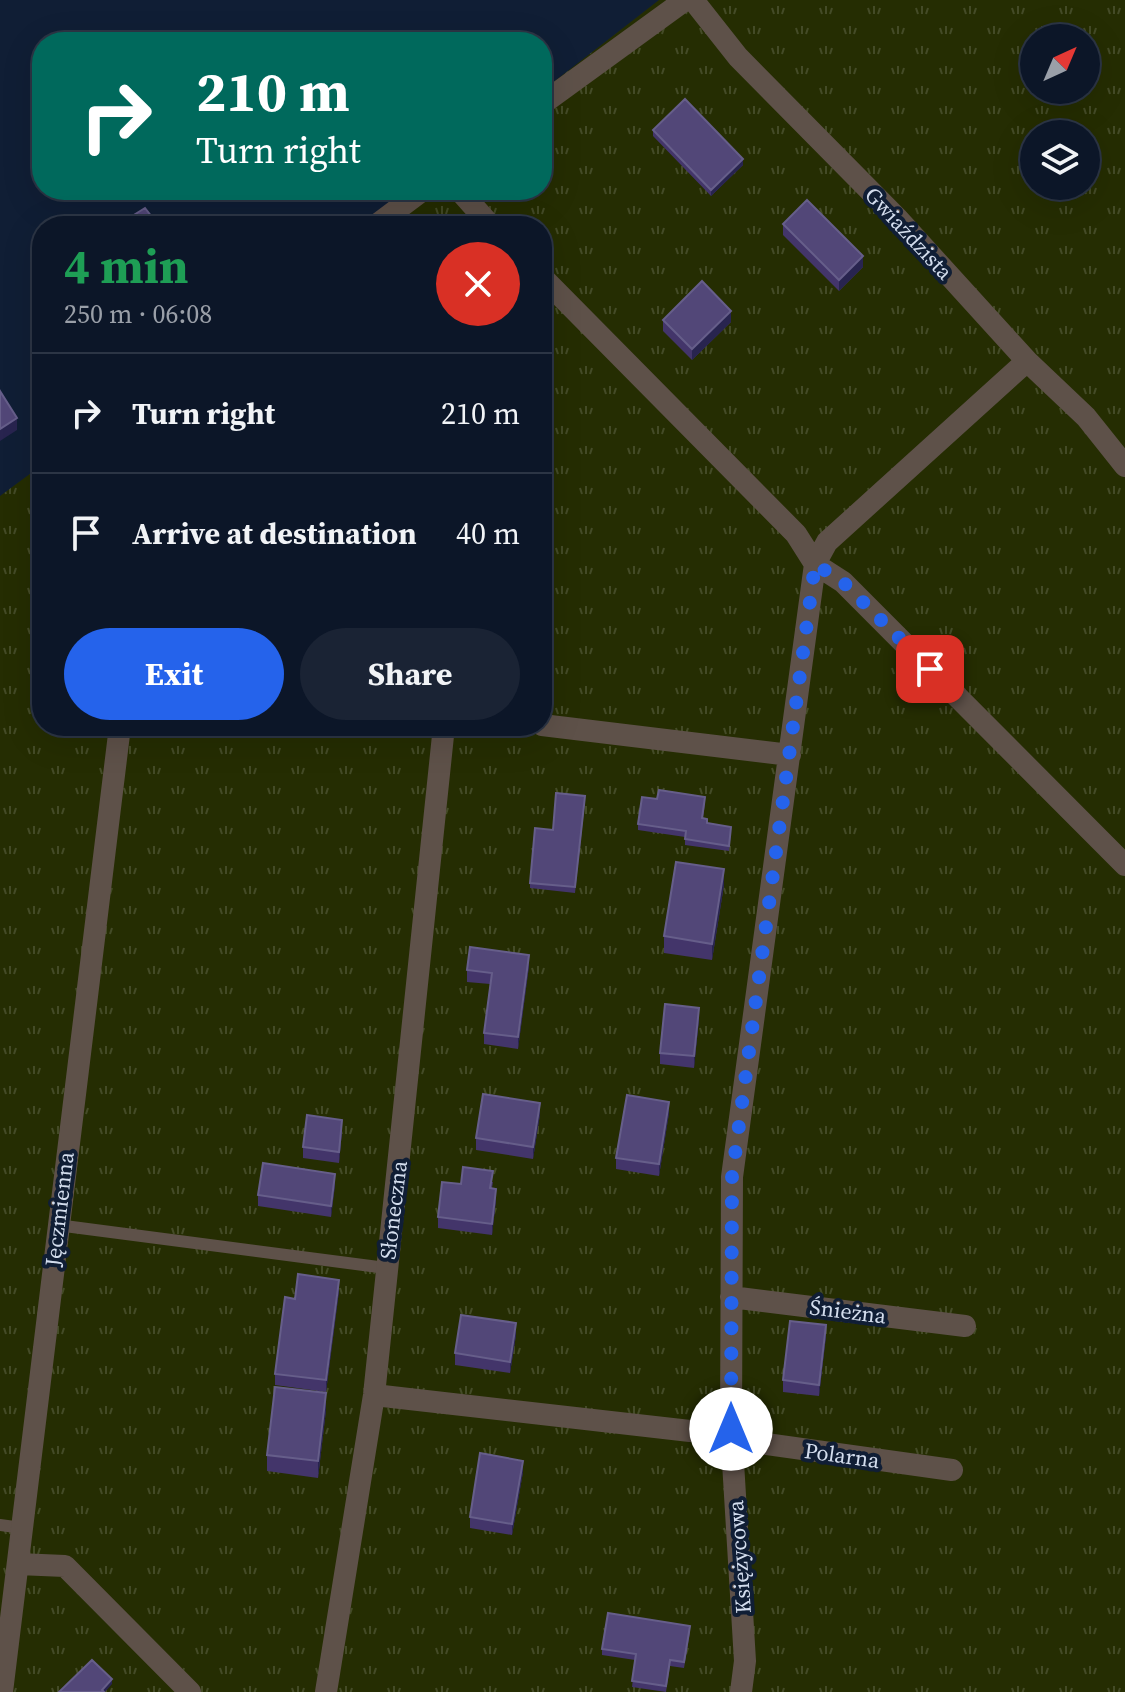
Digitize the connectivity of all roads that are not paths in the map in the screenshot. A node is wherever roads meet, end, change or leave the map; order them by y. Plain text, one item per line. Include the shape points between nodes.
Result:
1 (685, 0) edge
2 (693, 0) edge
3 (552, 97) edge
4 (410, 200) edge
5 (468, 200) edge
6 (388, 216) edge
7 (482, 216) edge
8 (552, 287) edge
9 (1027, 361) junction
10 (1125, 466) edge
11 (815, 564) junction
12 (552, 726) edge
13 (119, 736) edge
14 (443, 736) edge
15 (790, 755) junction
16 (1125, 865) edge
17 (57, 1225) junction
18 (386, 1268) junction
19 (731, 1297) junction
20 (965, 1326) dead end
21 (374, 1395) junction
22 (731, 1434) junction
23 (952, 1470) dead end
24 (11, 1527) edge
25 (18, 1564) junction
26 (2, 1692) edge
27 (190, 1692) edge
28 (326, 1692) edge
29 (741, 1692) edge

1 - 3 street
2 - 9 street, Gwiaździsta via 738,57 897,218
4 - 6 street
5 - 7 street
8 - 11 street via 796,534
9 - 10 street, Gwiaździsta via 1086,417
9 - 11 street via 827,542
11 - 15 street, Księżycowa
11 - 16 street via 843,582
12 - 15 street
13 - 17 street, Jęczmienna
14 - 18 street, Słoneczna
15 - 19 street, Księżycowa via 732,1177
17 - 18 lane
17 - 24 street, Jęczmienna
18 - 21 street, Słoneczna
19 - 20 street, Śnieżna
19 - 22 street, Księżycowa
21 - 22 street, Polarna
21 - 28 street, Słoneczna
22 - 23 street, Polarna
22 - 29 street, Księżycowa via 745,1661
24 - 25 street, Jęczmienna
25 - 26 street, Jęczmienna
25 - 27 street via 65,1566

